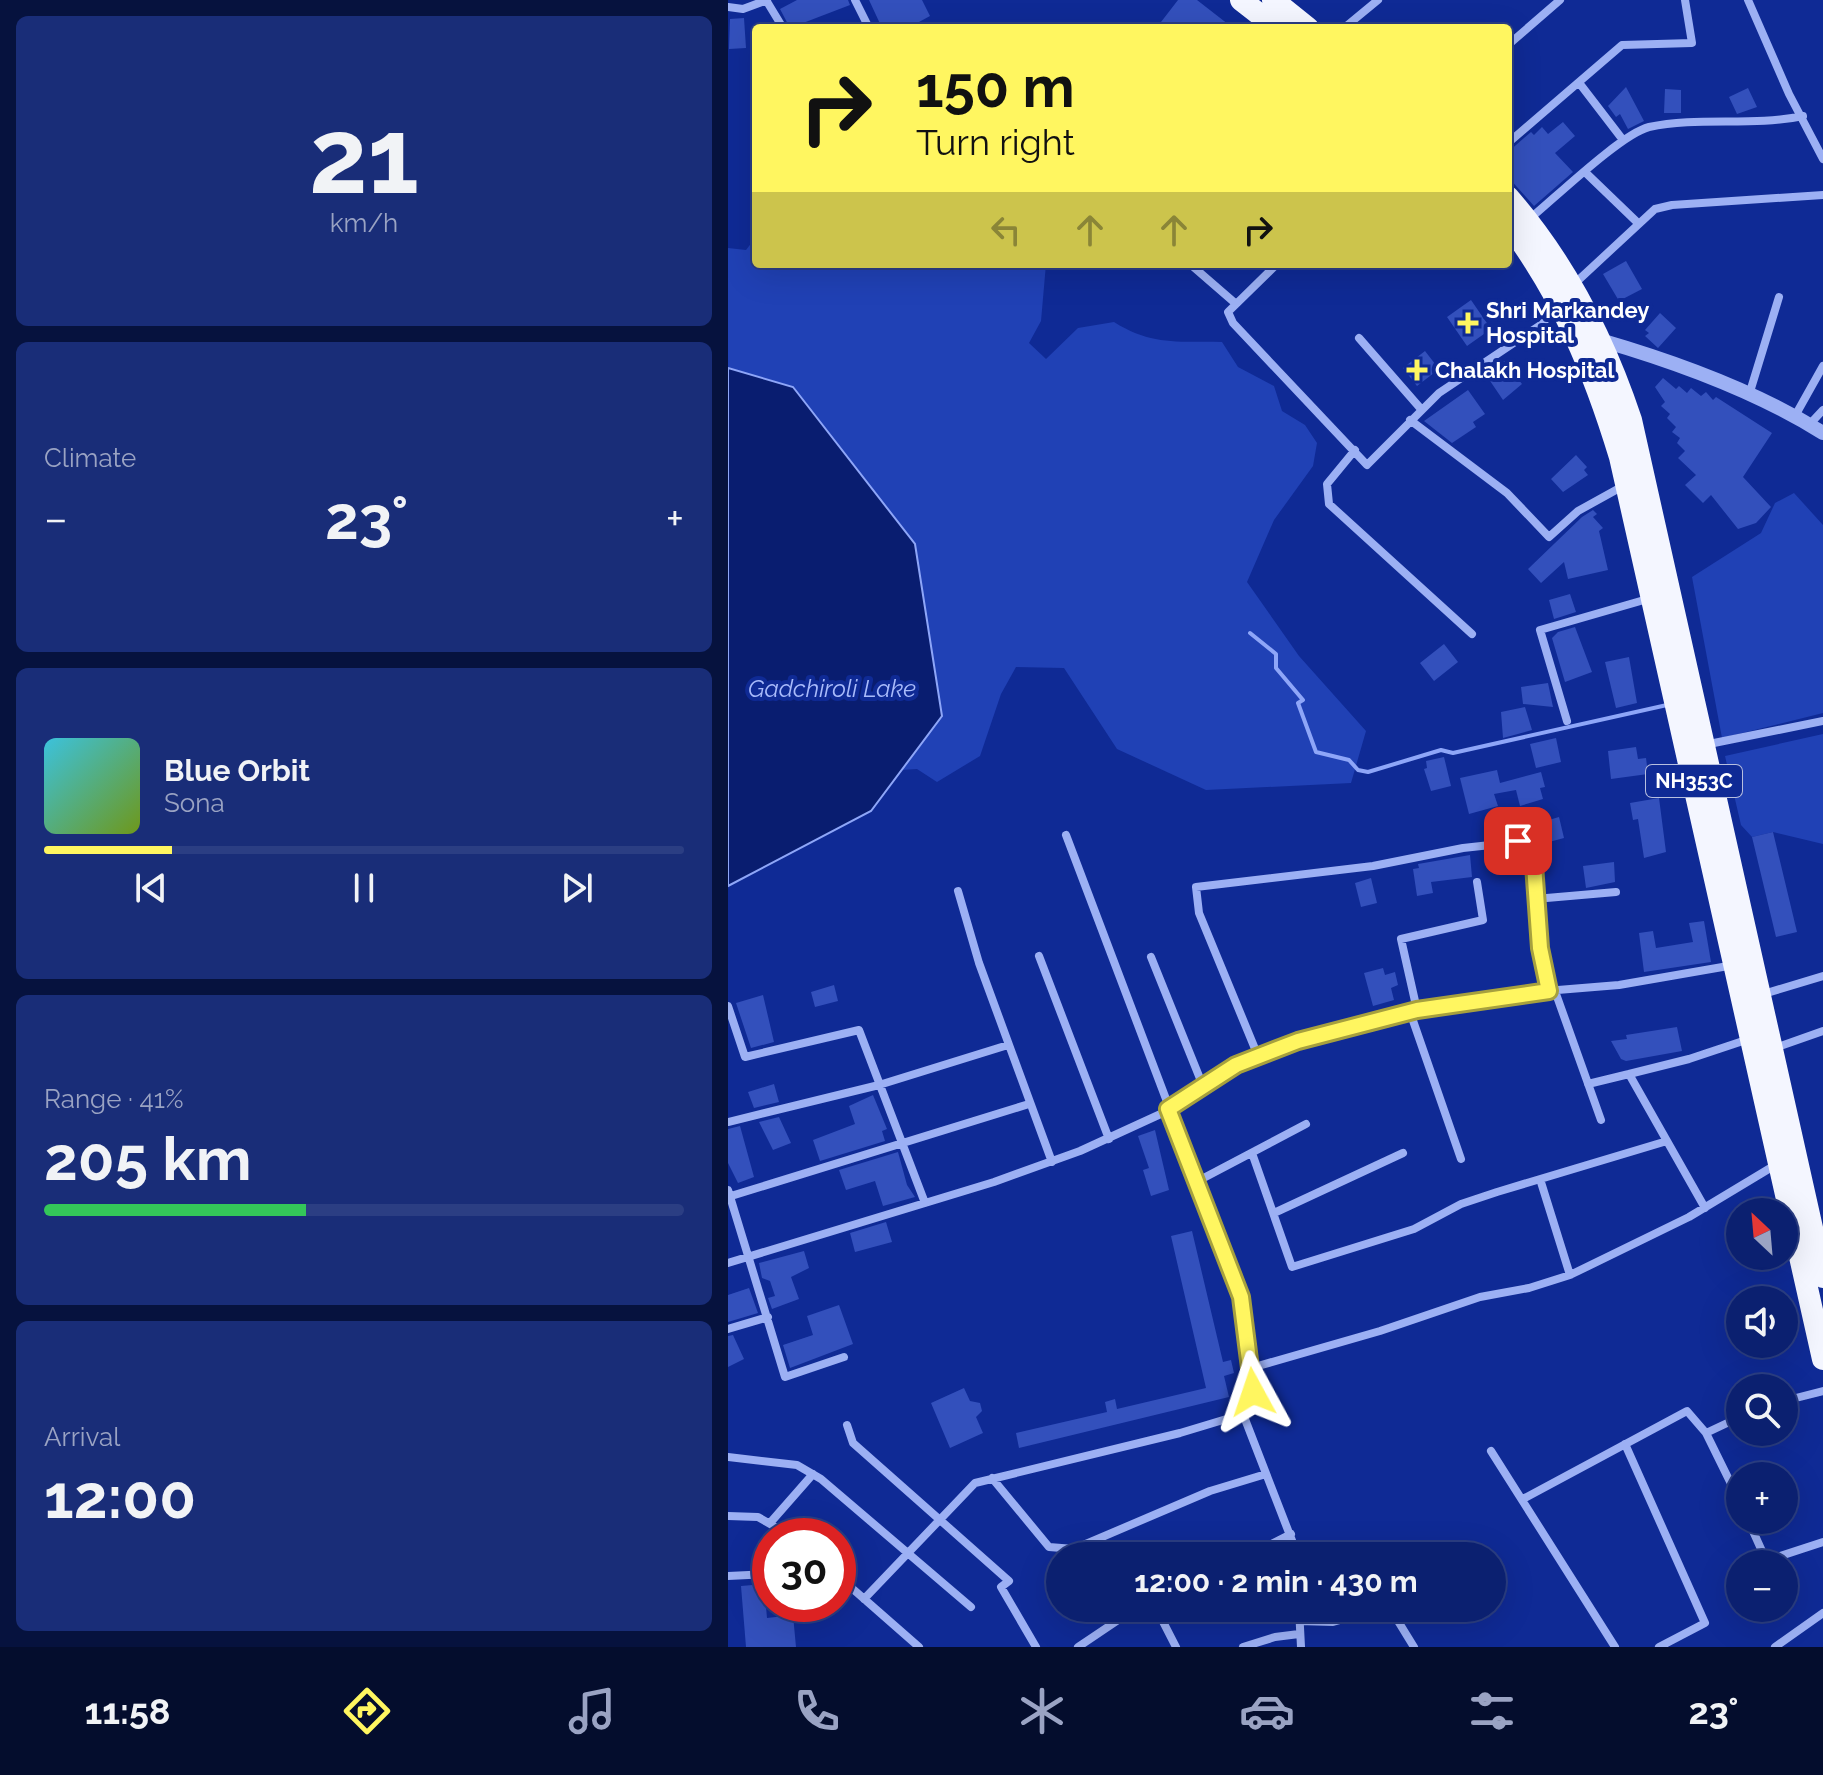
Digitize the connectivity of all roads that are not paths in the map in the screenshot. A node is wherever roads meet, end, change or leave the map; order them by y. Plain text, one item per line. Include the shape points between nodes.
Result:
1 (766, 0) edge
2 (855, 0) edge
3 (1241, 0) edge
4 (1273, 0) edge
5 (1378, 0) edge
6 (1560, 0) edge
7 (1685, 0) edge
8 (1748, 0) edge
9 (728, 7) edge
10 (781, 24) edge
11 (867, 24) edge
12 (1270, 24) edge
13 (1303, 24) edge
14 (1349, 24) edge
15 (1512, 42) edge
16 (1580, 84) junction
17 (1803, 116) junction
18 (1512, 140) edge
19 (1623, 140) junction
20 (1823, 159) edge
21 (1586, 173) junction
22 (1823, 195) edge
23 (1517, 222) edge
24 (1639, 224) junction
25 (1195, 268) edge
26 (1273, 268) edge
27 (1566, 294) junction
28 (1779, 297) dead end
29 (1235, 303) junction
30 (1359, 338) dead end
31 (1600, 340) junction
32 (1823, 366) edge
33 (1749, 396) junction
34 (1421, 409) junction
35 (1823, 410) edge
36 (1795, 416) junction
37 (1410, 420) junction
38 (1809, 425) junction
39 (1823, 433) edge
40 (1355, 450) junction
41 (1626, 485) junction
42 (1652, 597) junction
43 (1472, 634) dead end
44 (1567, 721) dead end
45 (1823, 721) edge
46 (1703, 745) junction
47 (1066, 835) dead end
48 (1477, 882) dead end
49 (958, 891) dead end
50 (1616, 892) dead end
51 (1535, 899) junction
52 (1039, 956) dead end
53 (1151, 957) dead end
54 (1735, 965) junction
55 (1823, 976) edge
56 (1552, 991) junction
57 (1759, 995) junction
58 (728, 1006) edge
59 (1414, 1011) junction
60 (1823, 1031) edge
61 (1751, 1038) junction
62 (1008, 1045) junction
63 (1771, 1049) junction
64 (1258, 1056) junction
65 (1629, 1074) junction
66 (1588, 1084) junction
67 (879, 1085) junction
68 (1203, 1086) junction
69 (1029, 1104) junction
70 (1168, 1109) junction
71 (1601, 1120) dead end
72 (728, 1122) edge
73 (1306, 1124) dead end
74 (1109, 1139) junction
75 (1667, 1141) junction
76 (901, 1144) junction
77 (1252, 1153) junction
78 (1403, 1153) dead end
79 (1461, 1159) dead end
80 (1052, 1162) junction
81 (1779, 1163) junction
82 (1540, 1179) junction
83 (1196, 1182) junction
84 (729, 1195) edge
85 (925, 1203) junction
86 (1705, 1208) junction
87 (1274, 1213) junction
88 (747, 1257) junction
89 (728, 1263) edge
90 (1570, 1275) junction
91 (1823, 1277) edge
92 (768, 1317) junction
93 (728, 1329) edge
94 (844, 1357) dead end
95 (1823, 1359) edge
96 (1251, 1368) junction
97 (1823, 1391) edge
98 (1798, 1397) edge
99 (1243, 1414) junction
100 (1726, 1424) edge
101 (847, 1425) dead end
102 (1706, 1433) junction
103 (1625, 1444) junction
104 (1491, 1451) dead end
105 (728, 1457) edge
106 (813, 1474) junction
107 (1266, 1474) junction
108 (1726, 1474) edge
109 (992, 1478) junction
110 (1523, 1499) junction
111 (728, 1516) edge
112 (760, 1518) edge
113 (774, 1518) edge
114 (943, 1520) junction
115 (1291, 1534) junction
116 (1275, 1542) edge
117 (1294, 1542) edge
118 (1823, 1542) edge
119 (1798, 1550) edge
120 (909, 1554) junction
121 (752, 1575) edge
122 (728, 1576) edge
123 (856, 1592) edge
124 (864, 1599) junction
125 (971, 1607) dead end
126 (1823, 1613) edge
127 (1115, 1622) edge
128 (1163, 1622) edge
129 (1299, 1622) edge
130 (1399, 1622) edge
131 (1299, 1634) junction
132 (919, 1647) edge
133 (1036, 1647) edge
134 (1078, 1647) edge
135 (1176, 1647) edge
136 (1243, 1647) edge
137 (1301, 1647) edge
138 (1414, 1647) edge
139 (1615, 1647) edge
140 (1659, 1647) edge
141 (1775, 1647) edge

1 - 9 street via 743,9
1 - 10 street
2 - 11 street
3 - 12 highway
4 - 13 highway
5 - 14 street
6 - 15 street
7 - 16 street via 1692,43 1622,45
8 - 17 street
16 - 18 street
16 - 19 street
17 - 19 street via 1770,123 1649,127
17 - 20 street
19 - 21 street
21 - 23 street
21 - 24 street
22 - 24 street via 1672,205 1655,209
23 - 27 highway, NH353C via 1544,272
24 - 27 street
25 - 29 street
26 - 29 street
27 - 31 highway, NH353C
27 - 34 street via 1542,324
27 - 41 highway, NH353C
28 - 33 street
29 - 40 street via 1228,312 1233,323
30 - 34 street
31 - 33 street
31 - 46 highway, NH353C via 1631,420
32 - 36 street
33 - 36 street
34 - 37 street
35 - 38 street
36 - 38 street
37 - 40 street via 1367,465
37 - 41 street via 1507,493 1549,537 1590,503
38 - 39 street
40 - 43 street via 1327,484 1329,504
41 - 42 highway, NH353C
42 - 44 street via 1540,630
42 - 54 highway, NH353C
45 - 46 street
46 - 57 highway, NH353C
47 - 70 street
48 - 59 street via 1483,920 1401,939
49 - 62 street
50 - 51 street
51 - 56 street
51 - 64 street via 1533,851 1527,841 1196,887 1199,913
52 - 74 street
53 - 68 street
54 - 56 street
54 - 61 highway, NH353C
55 - 57 street
56 - 59 street
56 - 66 street
57 - 63 highway, NH353C
58 - 67 street via 745,1057 859,1030
59 - 64 street
59 - 79 street
60 - 63 street
61 - 65 street
61 - 81 highway, NH353C
62 - 67 street
62 - 69 street
63 - 91 highway, NH353C
64 - 68 street
65 - 66 street
65 - 75 street
66 - 71 street
67 - 72 street
67 - 76 street
68 - 70 street
69 - 76 street
69 - 80 street
70 - 74 street
70 - 83 street
73 - 77 street
74 - 80 street
75 - 82 street
75 - 86 street
76 - 84 street
76 - 85 street
77 - 83 street
77 - 87 street
78 - 87 street
80 - 85 street
81 - 86 street
81 - 95 highway, NH353C
82 - 87 street via 1461,1204 1414,1229 1292,1267
82 - 90 street
83 - 96 street via 1241,1297
84 - 88 street
85 - 88 street
86 - 90 street
88 - 89 street
88 - 92 street
90 - 96 street via 1480,1297
92 - 93 street
92 - 94 street via 785,1377
96 - 99 street via 1253,1392
97 - 98 street
99 - 107 street
99 - 109 street
100 - 102 street
101 - 114 street via 853,1443
102 - 103 street via 1687,1411
102 - 108 street
103 - 110 street
103 - 140 street via 1705,1623
104 - 110 street
105 - 106 street via 797,1465
106 - 113 street
106 - 120 street
107 - 109 street via 1210,1491 1074,1549 1058,1550 1049,1547
107 - 115 street
109 - 114 street via 975,1483
110 - 139 street
111 - 112 street
114 - 120 street
114 - 133 street via 1009,1581 1001,1587
115 - 116 street
115 - 117 street
118 - 119 street
120 - 124 street
120 - 125 street
121 - 122 street
123 - 124 street
124 - 132 street
126 - 141 street
127 - 134 street
128 - 135 street
129 - 131 street
130 - 138 street
131 - 136 street
131 - 137 street

